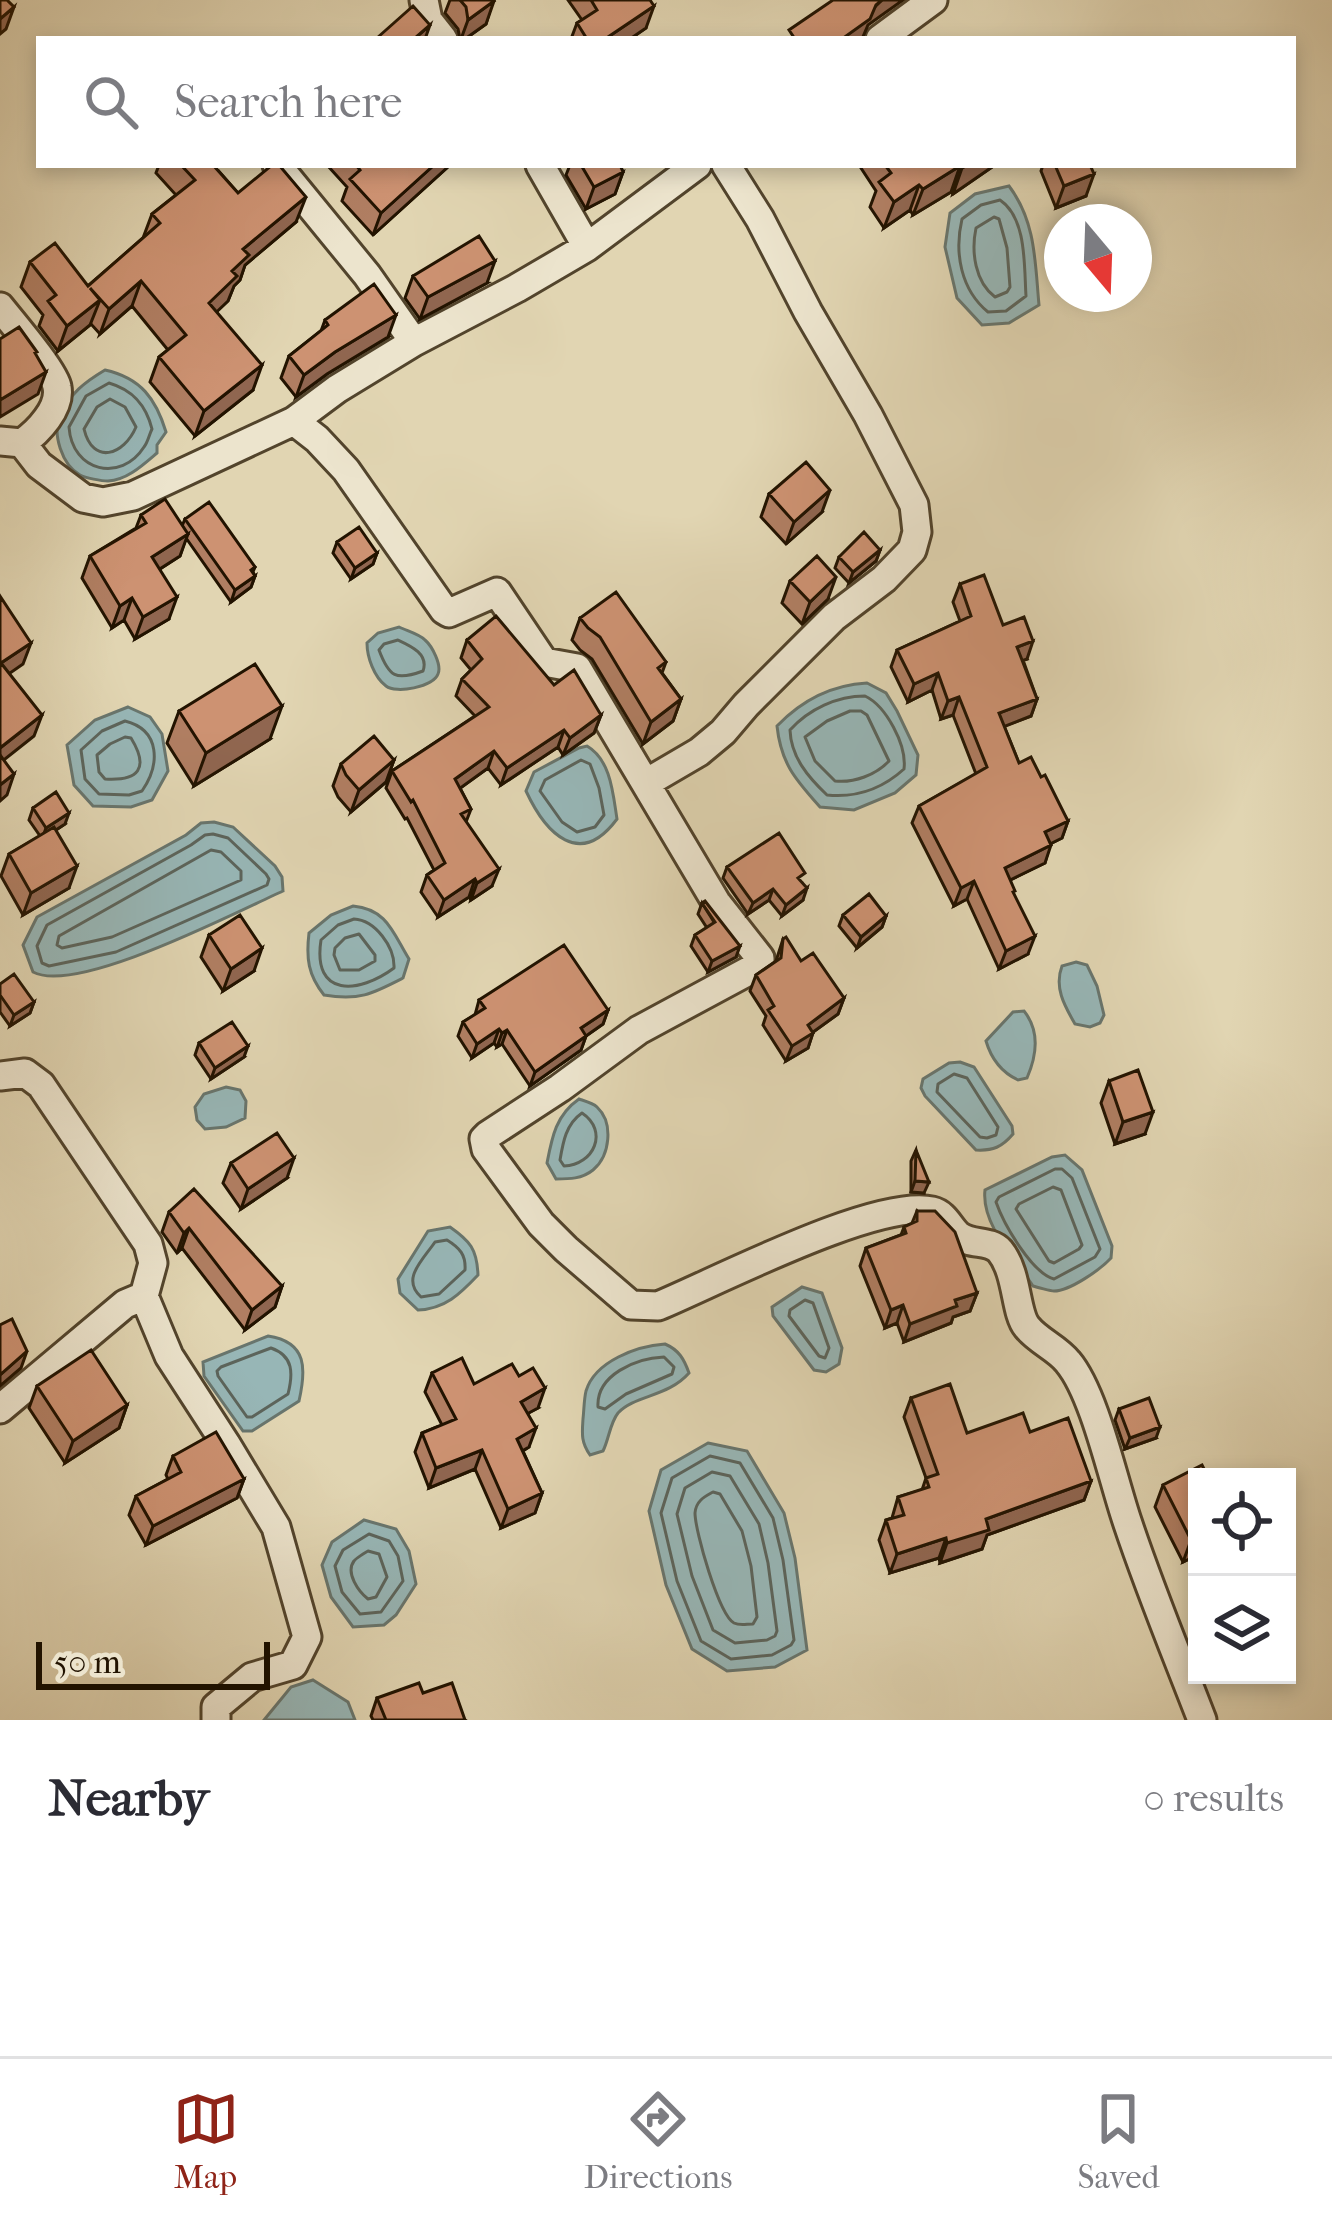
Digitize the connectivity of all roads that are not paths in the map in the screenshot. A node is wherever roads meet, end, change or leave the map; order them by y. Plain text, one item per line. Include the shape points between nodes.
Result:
1 (424, 0) edge
2 (933, 0) edge
3 (441, 36) edge
4 (884, 36) edge
5 (279, 168) edge
6 (542, 168) edge
7 (693, 168) edge
8 (728, 168) edge
9 (587, 247) junction
10 (0, 307) edge
11 (414, 342) junction
12 (294, 421) junction
13 (11, 442) edge
14 (646, 783) junction
15 (0, 1076) edge
16 (143, 1296) junction
17 (0, 1409) edge
18 (215, 1720) edge
19 (1202, 1720) edge

1 - 3 street
2 - 4 street
5 - 11 street
6 - 9 street
7 - 9 street
8 - 14 street via 868,415 914,505 917,532 912,550 723,732
9 - 11 street
10 - 13 street via 58,387 32,436
11 - 12 street
12 - 13 street via 134,496 103,502 83,498
12 - 14 street via 346,470 444,610 497,592 544,662 577,668
14 - 19 street via 760,964 639,1030 488,1135 486,1149 541,1224 631,1305 658,1306 897,1211 932,1211 959,1236 1001,1252 1023,1324 1068,1362 1085,1390
15 - 16 street via 25,1073 41,1085 148,1244 154,1263
16 - 17 street
16 - 18 street via 169,1356 276,1527 307,1637 293,1665 252,1677 216,1707

